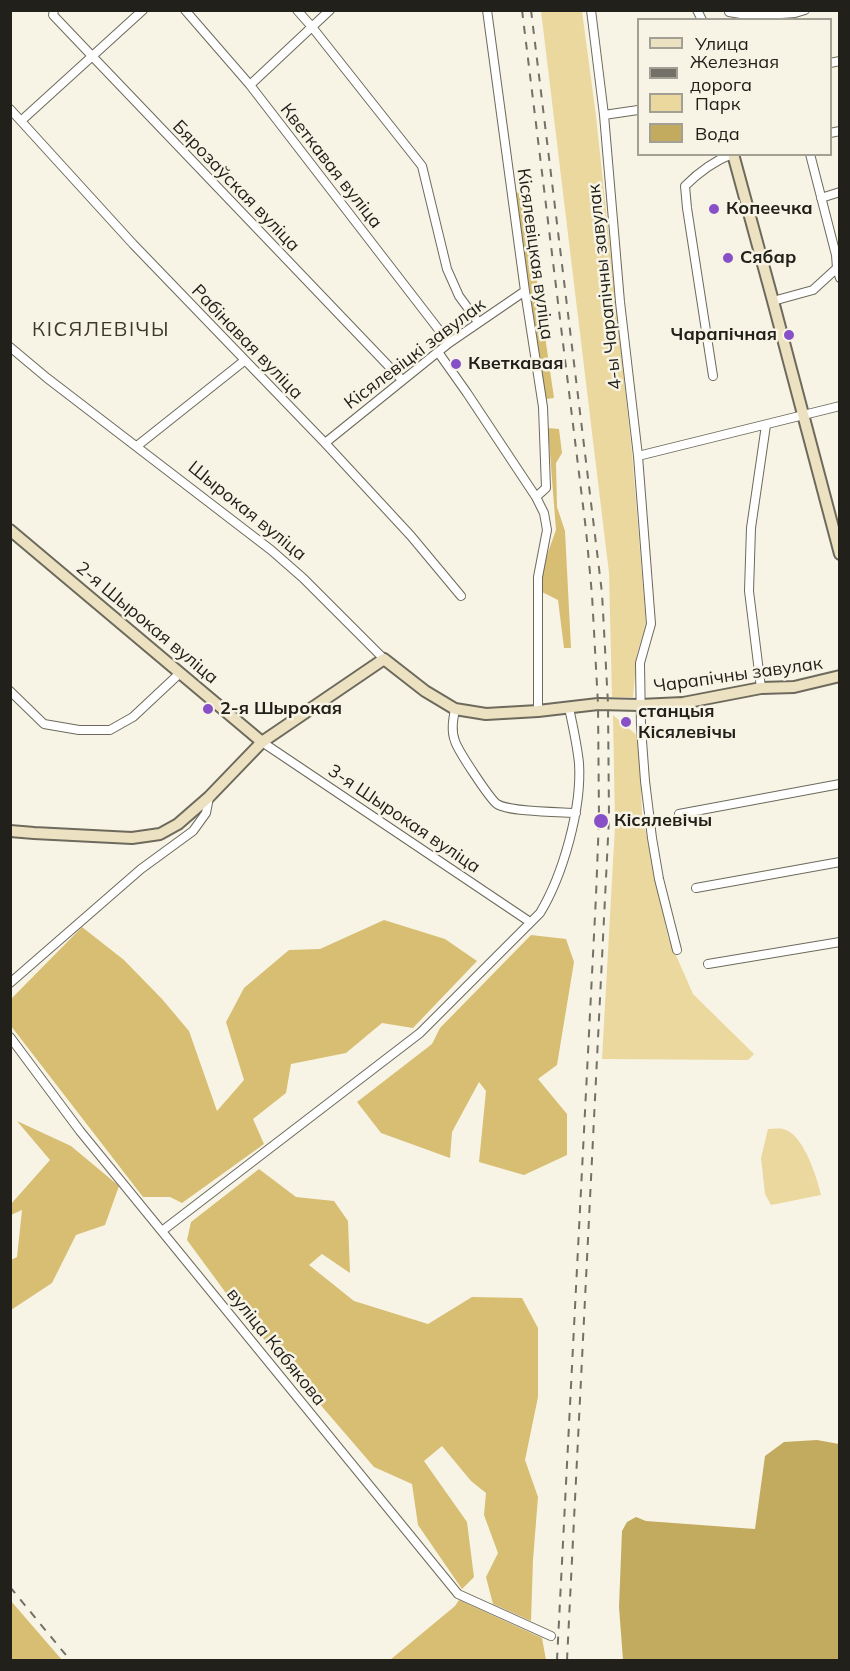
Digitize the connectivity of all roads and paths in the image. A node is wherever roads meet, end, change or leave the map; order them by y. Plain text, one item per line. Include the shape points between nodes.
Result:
1 (54, 10) edge
2 (142, 10) edge
3 (185, 10) edge
4 (297, 10) edge
5 (330, 10) edge
6 (487, 10) edge
7 (591, 10) edge
8 (805, 10) edge
9 (730, 11) edge
10 (312, 27) junction
11 (93, 57) junction
12 (250, 85) junction
13 (10, 109) edge
14 (637, 110) edge
15 (604, 115) junction
16 (22, 120) junction
17 (728, 156) edge
18 (733, 156) edge
19 (810, 156) edge
20 (840, 192) edge
21 (821, 198) junction
22 (838, 254) edge
23 (837, 268) junction
24 (840, 278) edge
25 (525, 291) junction
26 (773, 301) junction
27 (478, 322) junction
28 (449, 343) junction
29 (10, 347) edge
30 (438, 352) junction
31 (244, 361) junction
32 (713, 376) dead end
33 (402, 380) junction
34 (840, 406) edge
35 (802, 416) junction
36 (766, 425) junction
37 (325, 443) junction
38 (136, 446) junction
39 (638, 456) junction
40 (536, 497) junction
41 (10, 530) edge
42 (840, 554) edge
43 (461, 596) dead end
44 (384, 659) junction
45 (180, 673) junction
46 (840, 676) edge
47 (761, 688) junction
48 (10, 691) edge
49 (640, 705) junction
50 (570, 708) junction
51 (455, 709) junction
52 (538, 711) junction
53 (262, 742) junction
54 (840, 784) edge
55 (209, 797) junction
56 (576, 813) junction
57 (679, 814) dead end
58 (10, 831) edge
59 (840, 862) edge
60 (696, 888) dead end
61 (530, 922) junction
62 (840, 942) edge
63 (677, 950) dead end
64 (708, 964) dead end
65 (10, 983) edge
66 (10, 1037) edge
67 (162, 1231) junction
68 (551, 1636) dead end

1 - 11 street, Бярозаўская вуліца via 53,15
2 - 11 street
3 - 12 street, Кветкавая вуліца
4 - 10 street
5 - 10 street
6 - 25 street, Кісялевіцкая вуліца
7 - 15 street, 4-ы Чарапічны завулак
8 - 9 street via 753,16
10 - 12 street
10 - 27 street via 422,166 447,269 459,296
11 - 16 street
11 - 33 street, Бярозаўская вуліца
12 - 28 street, Кветкавая вуліца
13 - 16 street, Рабінавая вуліца
14 - 15 street
15 - 39 street, 4-ы Чарапічны завулак
16 - 31 street, Рабінавая вуліца
17 - 32 street via 686,186
18 - 26 street
19 - 21 street
20 - 21 street
21 - 22 street
22 - 23 street
23 - 24 street
23 - 26 street via 813,290
25 - 27 street, Кісялевіцкі завулак
25 - 40 street, Кісялевіцкая вуліца via 543,407 546,488
26 - 35 street
27 - 28 street, Кісялевіцкі завулак
28 - 30 street, Кісялевіцкі завулак
29 - 38 street, Шырокая вуліца
30 - 33 street, Кісялевіцкі завулак
30 - 40 street
31 - 37 street, Рабінавая вуліца
31 - 38 street
33 - 37 street, Кісялевіцкі завулак
34 - 35 street
35 - 36 street
35 - 42 street
36 - 39 street
36 - 47 street via 751,528 749,591
37 - 43 street, Рабінавая вуліца
38 - 44 street, Шырокая вуліца via 272,550
39 - 49 street, 4-ы Чарапічны завулак via 651,624 640,663
40 - 52 street via 547,530 538,577
41 - 45 street, 2-я Шырокая вуліца
44 - 51 street, Шырокая вуліца
44 - 53 street
45 - 48 street via 133,717 110,730 44,724
45 - 53 street, 2-я Шырокая вуліца
46 - 47 street, Чарапічны завулак via 794,687
47 - 49 street, Чарапічны завулак via 683,703
49 - 50 street, Шырокая вуліца
49 - 63 street, 4-ы Чарапічны завулак via 652,838
50 - 52 street, Шырокая вуліца
50 - 56 street via 579,763
51 - 52 street, Шырокая вуліца via 486,714
51 - 56 street via 454,741 496,804
53 - 55 street
53 - 61 street, 3-я Шырокая вуліца
54 - 57 street
55 - 58 street via 178,824 150,837
55 - 65 street via 206,813 193,831 141,869
56 - 61 street via 560,873 540,913
59 - 60 street
61 - 67 street via 420,1033
62 - 64 street
66 - 67 street, вуліца Кабякова
67 - 68 street, вуліца Кабякова via 458,1594

